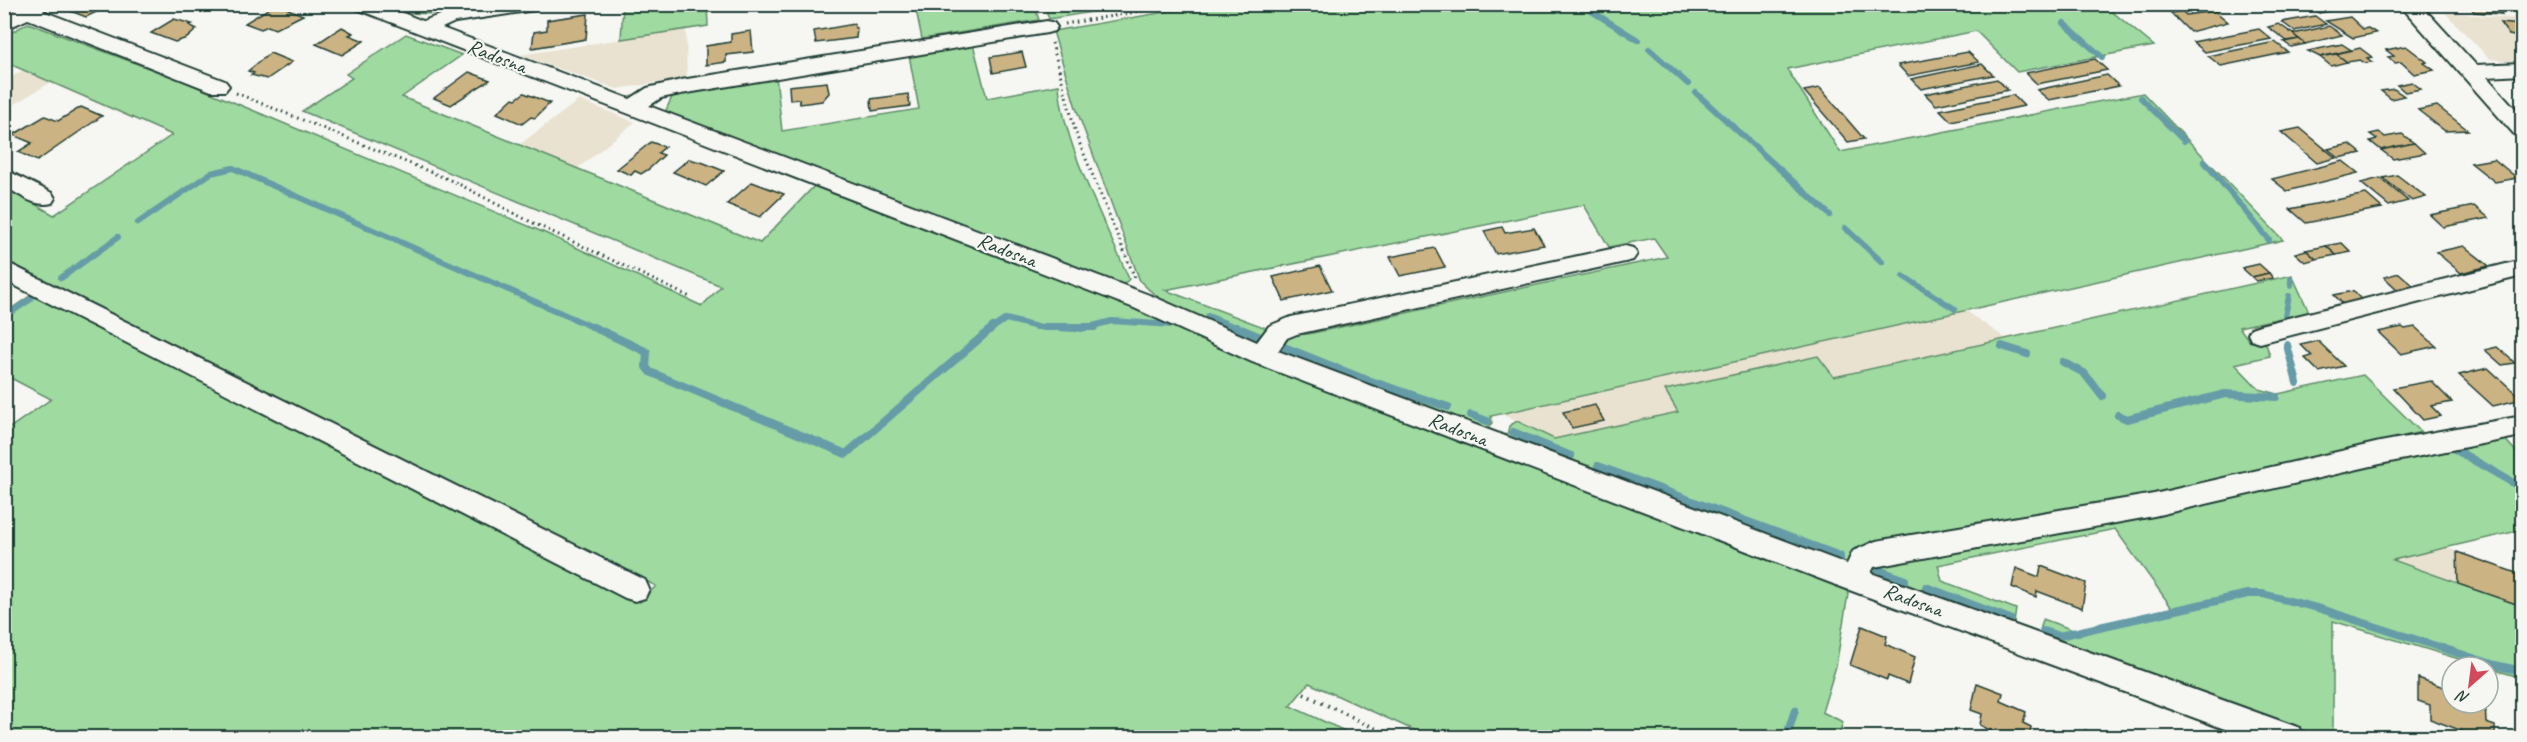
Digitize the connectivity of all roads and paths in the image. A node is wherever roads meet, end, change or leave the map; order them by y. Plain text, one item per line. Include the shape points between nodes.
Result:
1 (361, 4) edge
2 (535, 4) edge
3 (1039, 4) edge
4 (1183, 4) edge
5 (2409, 4) edge
6 (34, 8) edge
7 (4, 24) edge
8 (1047, 27) junction
9 (423, 28) junction
10 (2523, 69) edge
11 (2471, 72) junction
12 (218, 86) joint
13 (633, 107) junction
14 (2523, 129) edge
15 (4, 176) edge
16 (44, 198) dead end
17 (1625, 254) dead end
18 (2523, 268) edge
19 (4, 269) edge
20 (692, 298) dead end
21 (1143, 302) junction
22 (2260, 334) dead end
23 (1261, 354) junction
24 (2523, 426) edge
25 (1854, 579) junction
26 (635, 589) dead end
27 (1304, 694) dead end
28 (2284, 737) edge
29 (1395, 738) edge

1 - 9 street, Radosna
2 - 9 street via 451,17
3 - 8 path
4 - 8 path
5 - 11 street
6 - 7 street
6 - 12 street
8 - 13 street via 681,87 654,93
8 - 21 path via 1077,137
9 - 13 street, Radosna
10 - 11 street
11 - 14 street
12 - 20 path via 455,182
13 - 21 street, Radosna
15 - 16 street
17 - 23 street via 1291,326 1278,332
18 - 22 street
19 - 26 street
21 - 23 street, Radosna
23 - 25 street, Radosna
24 - 25 street via 2380,453 2154,505 1876,553 1863,559
25 - 28 street, Radosna
27 - 29 path

